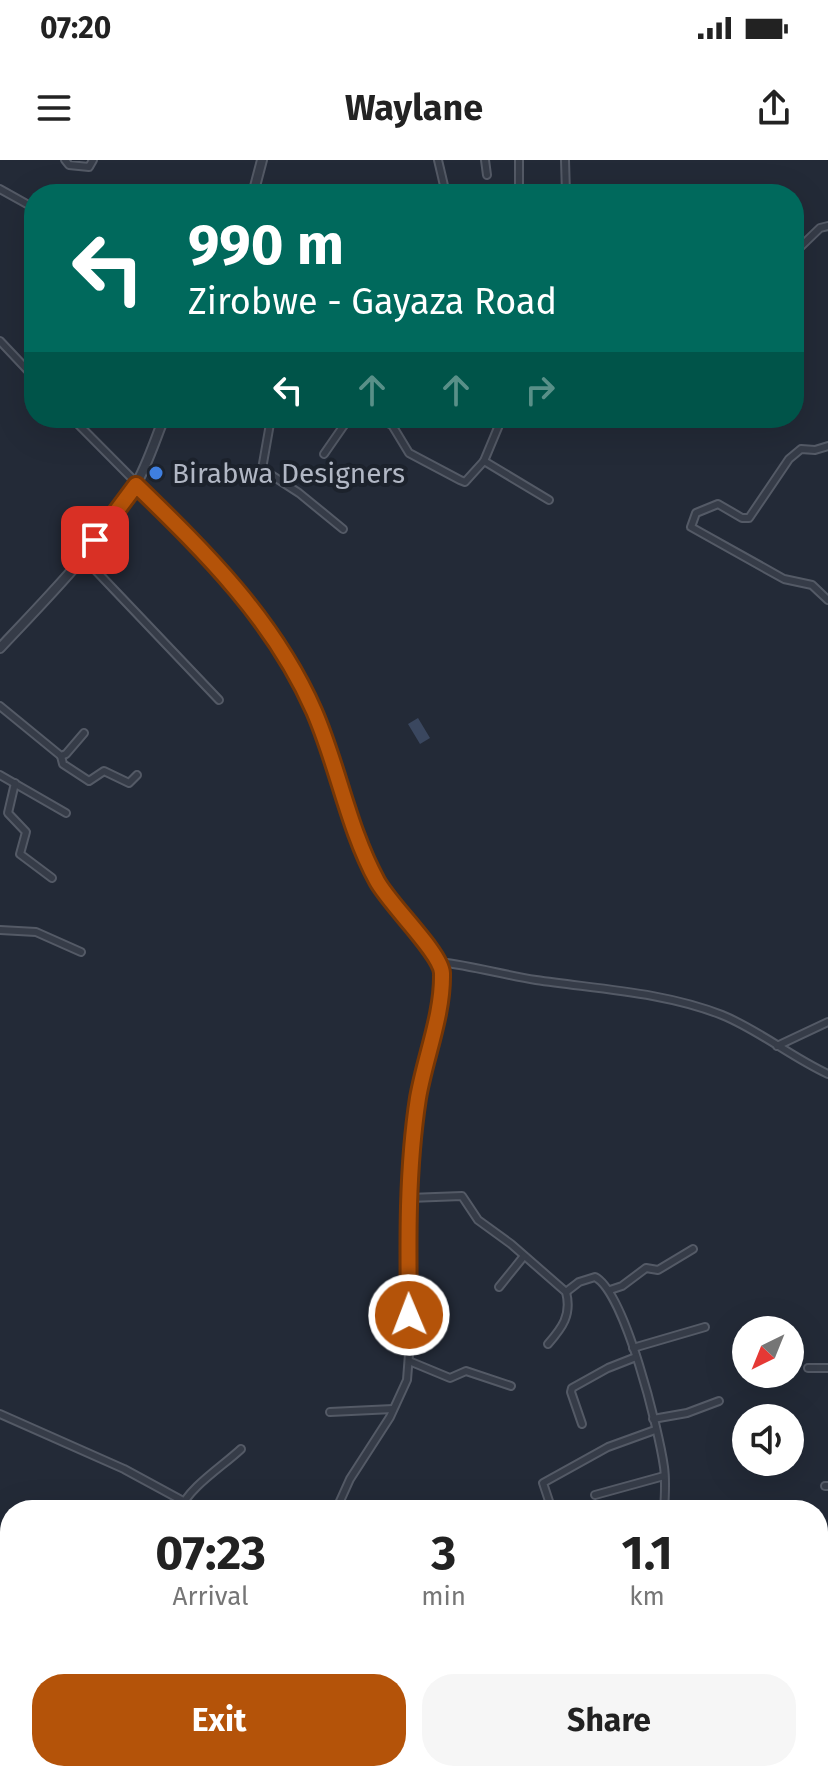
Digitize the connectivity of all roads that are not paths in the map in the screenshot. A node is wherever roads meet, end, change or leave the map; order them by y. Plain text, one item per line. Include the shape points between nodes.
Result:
1 (65, 160) edge
2 (93, 160) edge
3 (262, 160) edge
4 (438, 160) edge
5 (485, 160) edge
6 (519, 160) edge
7 (565, 160) edge
8 (487, 175) dead end
9 (256, 184) edge
10 (444, 184) edge
11 (519, 184) edge
12 (566, 184) edge
13 (0, 189) edge
14 (24, 202) edge
15 (828, 226) edge
16 (804, 243) edge
17 (0, 341) edge
18 (24, 366) edge
19 (82, 428) edge
20 (160, 428) edge
21 (269, 428) edge
22 (342, 428) edge
23 (394, 428) edge
24 (498, 428) edge
25 (828, 446) edge
26 (324, 454) dead end
27 (484, 461) junction
28 (136, 485) junction
29 (549, 500) dead end
30 (343, 529) dead end
31 (82, 556) junction
32 (828, 600) edge
33 (0, 648) edge
34 (219, 700) dead end
35 (0, 706) edge
36 (84, 733) dead end
37 (61, 756) junction
38 (0, 775) edge
39 (137, 775) dead end
40 (15, 783) junction
41 (66, 813) dead end
42 (52, 878) dead end
43 (0, 930) edge
44 (81, 952) dead end
45 (440, 962) junction
46 (828, 1022) edge
47 (777, 1046) junction
48 (828, 1074) edge
49 (409, 1198) junction
50 (693, 1249) dead end
51 (524, 1256) junction
52 (499, 1287) dead end
53 (610, 1290) junction
54 (566, 1292) junction
55 (705, 1327) dead end
56 (548, 1344) dead end
57 (633, 1348) junction
58 (636, 1357) junction
59 (409, 1361) junction
60 (808, 1368) dead end
61 (828, 1368) edge
62 (511, 1386) dead end
63 (719, 1401) dead end
64 (393, 1409) junction
65 (330, 1412) dead end
66 (0, 1414) edge
67 (653, 1419) junction
68 (582, 1424) dead end
69 (655, 1430) junction
70 (241, 1449) dead end
71 (664, 1476) junction
72 (595, 1495) dead end
73 (181, 1500) edge
74 (184, 1500) edge
75 (341, 1500) edge
76 (549, 1500) edge
77 (664, 1500) edge

1 - 2 street via 89,167
3 - 9 street
4 - 10 street
5 - 8 street
6 - 11 street
7 - 12 street
13 - 14 street
15 - 16 street
17 - 18 street
19 - 28 street
20 - 28 street
21 - 30 street via 262,469
22 - 26 street
23 - 27 street via 409,453 465,482
24 - 27 street
25 - 32 street via 801,449 789,459 749,518 718,504 696,513 691,527 784,579 812,585
27 - 29 street
28 - 31 street
28 - 45 street via 201,548 273,634 314,711 376,880
31 - 33 street
31 - 34 street
35 - 37 street
36 - 37 street
37 - 39 street via 63,764 89,781 104,771 125,783
38 - 40 street
40 - 41 street
40 - 42 street via 8,813 26,832 20,854
43 - 44 street via 36,932
45 - 47 street via 697,1007 739,1023
45 - 49 street via 437,1015 415,1121
46 - 47 street
47 - 48 street
49 - 51 street via 462,1196 478,1220
49 - 59 street
50 - 53 street
51 - 52 street
51 - 54 street
53 - 54 street via 595,1277
53 - 57 street
54 - 56 street via 564,1325
55 - 57 street
57 - 58 street
58 - 67 street
58 - 68 street via 572,1388
59 - 62 street via 450,1378 466,1371
59 - 64 street via 404,1390
60 - 61 street
63 - 67 street
64 - 65 street
64 - 75 street
66 - 73 street
67 - 69 street
69 - 71 street
69 - 76 street via 608,1447 543,1483
70 - 74 street
71 - 72 street
71 - 77 street

